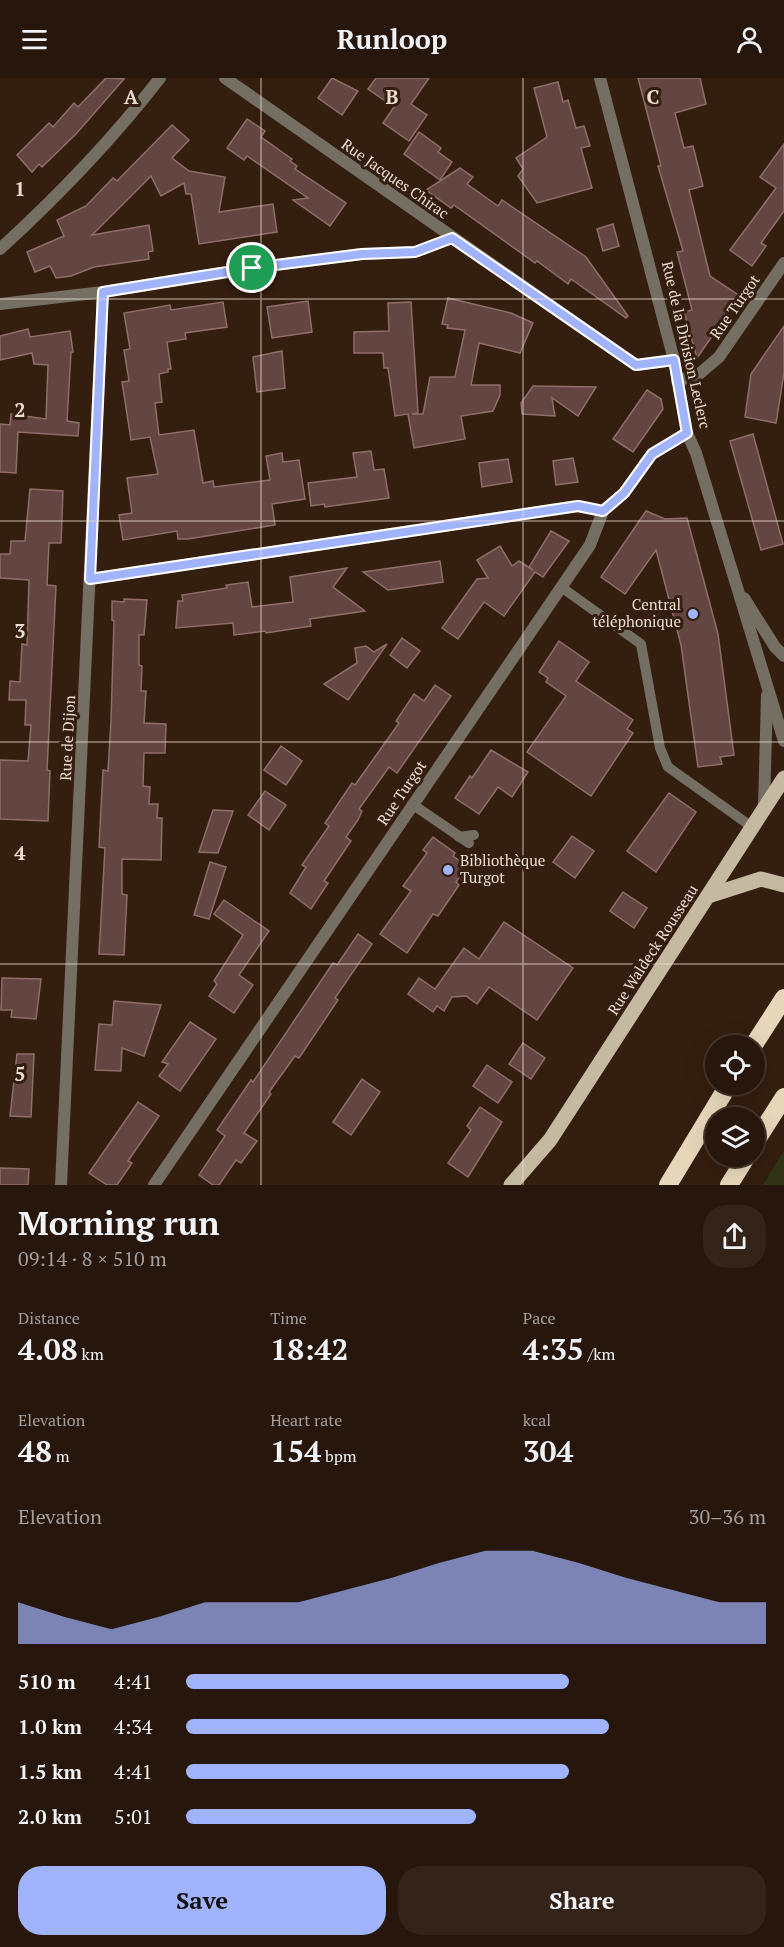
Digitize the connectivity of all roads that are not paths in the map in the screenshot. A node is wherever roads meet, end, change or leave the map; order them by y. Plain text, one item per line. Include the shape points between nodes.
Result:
1 (160, 78) edge
2 (225, 78) edge
3 (600, 78) edge
4 (452, 238) junction
5 (0, 249) edge
6 (784, 263) edge
7 (103, 292) junction
8 (0, 304) edge
9 (674, 360) junction
10 (677, 381) junction
11 (687, 433) junction
12 (603, 511) junction
13 (90, 579) junction
14 (735, 584) junction
15 (561, 587) junction
16 (784, 656) edge
17 (767, 691) junction
18 (784, 741) edge
19 (784, 778) edge
20 (412, 804) junction
21 (764, 808) junction
22 (752, 827) junction
23 (468, 838) dead end
24 (784, 885) edge
25 (711, 895) junction
26 (784, 998) edge
27 (760, 1035) edge
28 (722, 1095) edge
29 (784, 1097) edge
30 (765, 1127) edge
31 (550, 1140) junction
32 (740, 1167) edge
33 (61, 1185) edge
34 (154, 1185) edge
35 (511, 1185) edge
36 (526, 1185) edge
37 (668, 1185) edge
38 (729, 1185) edge

1 - 5 street via 125,124
2 - 4 street, Rue Jacques Chirac
3 - 9 street, Rue de la Division Leclerc
4 - 7 street via 415,252 362,254 252,268
4 - 9 street, Rue Jacques Chirac via 636,365
6 - 10 street, Rue Turgot via 719,357 698,375
7 - 8 street
7 - 13 street, Rue de Dijon
9 - 10 street, Rue de la Division Leclerc
10 - 11 street, Rue de la Division Leclerc
11 - 12 street, Rue Turgot via 652,454 624,493
11 - 14 street, Rue de la Division Leclerc
12 - 13 street via 578,506
12 - 15 street, Rue Turgot via 590,545
13 - 33 street, Rue de Dijon
14 - 16 street, Rue de la Division Leclerc
14 - 17 street, Rue de la Division Leclerc
15 - 20 street, Rue Turgot
15 - 22 lane via 641,644 660,748 668,767
17 - 18 street, Rue de la Division Leclerc
17 - 21 street, Rue de la Division Leclerc
19 - 21 main road, Rue Waldeck Rousseau
20 - 23 lane
20 - 34 street, Rue Turgot
21 - 22 main road, Rue Waldeck Rousseau
22 - 25 main road, Rue Waldeck Rousseau
24 - 25 main road via 761,879
25 - 31 main road, Rue Waldeck Rousseau
26 - 27 highway
28 - 37 highway
29 - 30 highway
31 - 35 main road, Rue Waldeck Rousseau
31 - 36 main road, Rue Waldeck Rousseau
32 - 38 highway

